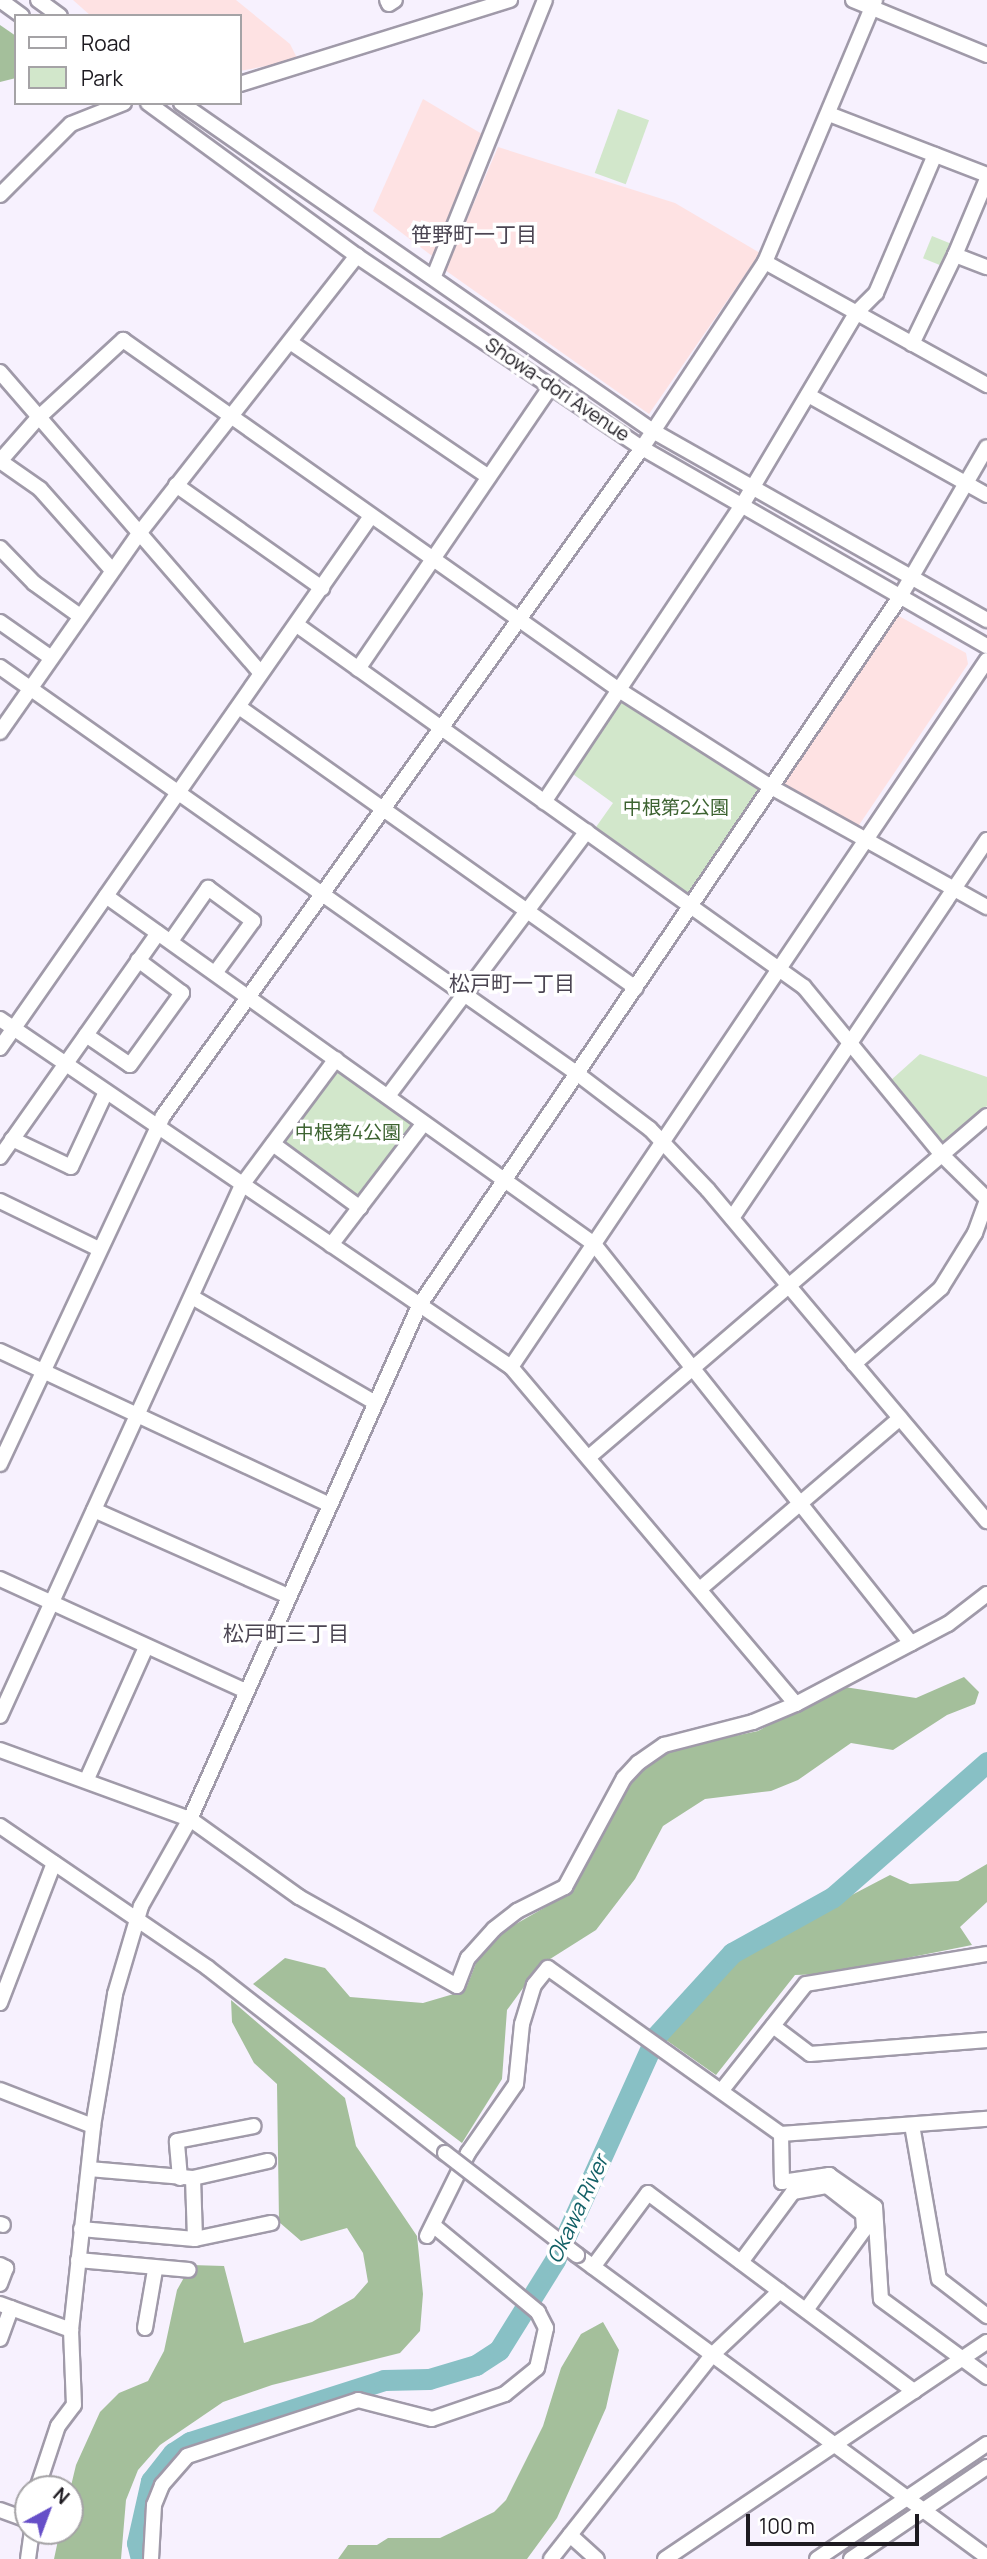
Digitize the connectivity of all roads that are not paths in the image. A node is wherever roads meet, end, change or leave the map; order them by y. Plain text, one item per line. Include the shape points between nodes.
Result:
1 (0, 0) edge
2 (38, 0) edge
3 (387, 0) edge
4 (395, 0) edge
5 (510, 0) edge
6 (545, 0) edge
7 (853, 0) edge
8 (873, 5) edge
9 (19, 14) edge
10 (57, 14) edge
11 (987, 55) edge
12 (242, 83) edge
13 (119, 105) edge
14 (151, 105) edge
15 (184, 105) edge
16 (829, 114) junction
17 (935, 155) junction
18 (987, 177) edge
19 (0, 195) edge
20 (955, 255) junction
21 (357, 257) junction
22 (765, 262) junction
23 (987, 267) edge
24 (434, 276) junction
25 (857, 312) junction
26 (290, 342) junction
27 (912, 344) junction
28 (0, 372) edge
29 (552, 385) junction
30 (987, 386) edge
31 (808, 395) junction
32 (231, 416) junction
33 (37, 419) junction
34 (653, 431) junction
35 (987, 447) edge
36 (642, 448) junction
37 (0, 461) edge
38 (489, 477) junction
39 (966, 484) junction
40 (176, 485) junction
41 (753, 487) junction
42 (987, 495) edge
43 (741, 507) junction
44 (371, 516) junction
45 (141, 531) junction
46 (0, 548) edge
47 (435, 558) junction
48 (111, 570) junction
49 (912, 579) junction
50 (322, 588) junction
51 (900, 597) junction
52 (80, 615) junction
53 (518, 619) junction
54 (987, 620) edge
55 (0, 622) edge
56 (297, 625) junction
57 (987, 646) edge
58 (50, 657) junction
59 (987, 660) edge
60 (0, 667) edge
61 (358, 668) junction
62 (261, 673) junction
63 (30, 688) junction
64 (619, 690) junction
65 (239, 707) junction
66 (441, 729) junction
67 (0, 732) edge
68 (774, 788) junction
69 (179, 793) junction
70 (544, 802) junction
71 (382, 809) junction
72 (587, 831) junction
73 (866, 839) junction
74 (987, 840) edge
75 (954, 889) junction
76 (323, 894) junction
77 (106, 896) junction
78 (692, 905) junction
79 (987, 907) edge
80 (527, 910) junction
81 (158, 933) junction
82 (171, 941) junction
83 (138, 960) junction
84 (779, 968) junction
85 (216, 972) junction
86 (636, 988) junction
87 (466, 995) junction
88 (249, 996) junction
89 (0, 1019) edge
90 (13, 1029) junction
91 (86, 1035) junction
92 (850, 1043) junction
93 (0, 1048) edge
94 (336, 1059) junction
95 (66, 1063) junction
96 (579, 1074) junction
97 (106, 1092) junction
98 (388, 1096) junction
99 (987, 1116) edge
100 (424, 1122) junction
101 (156, 1127) junction
102 (12, 1139) junction
103 (664, 1142) junction
104 (273, 1144) junction
105 (942, 1155) junction
106 (0, 1157) edge
107 (505, 1180) junction
108 (242, 1185) junction
109 (987, 1199) edge
110 (2, 1207) edge
111 (360, 1208) junction
112 (732, 1217) junction
113 (594, 1244) junction
114 (331, 1245) junction
115 (99, 1249) junction
116 (789, 1287) junction
117 (192, 1297) junction
118 (418, 1306) junction
119 (0, 1351) edge
120 (854, 1364) junction
121 (511, 1367) junction
122 (695, 1367) junction
123 (43, 1372) junction
124 (374, 1402) junction
125 (138, 1415) junction
126 (900, 1418) junction
127 (589, 1457) junction
128 (0, 1464) edge
129 (801, 1502) junction
130 (328, 1504) junction
131 (94, 1510) junction
132 (987, 1521) edge
133 (0, 1579) edge
134 (700, 1589) junction
135 (987, 1594) edge
136 (288, 1596) junction
137 (51, 1604) junction
138 (911, 1643) junction
139 (146, 1647) junction
140 (246, 1691) junction
141 (796, 1704) junction
142 (0, 1716) edge
143 (0, 1750) edge
144 (87, 1779) junction
145 (190, 1819) junction
146 (0, 1826) edge
147 (54, 1863) junction
148 (136, 1920) junction
149 (987, 1954) edge
150 (1, 1995) edge
151 (773, 2026) junction
152 (987, 2040) edge
153 (0, 2090) edge
154 (722, 2090) junction
155 (987, 2119) edge
156 (912, 2125) junction
157 (93, 2126) junction
158 (254, 2126) dead end
159 (781, 2134) junction
160 (268, 2161) dead end
161 (89, 2169) junction
162 (187, 2178) junction
163 (271, 2223) dead end
164 (81, 2229) junction
165 (195, 2239) junction
166 (78, 2260) junction
167 (741, 2262) junction
168 (0, 2265) edge
169 (593, 2267) junction
170 (155, 2270) junction
171 (189, 2270) dead end
172 (0, 2284) edge
173 (780, 2291) junction
174 (6, 2306) edge
175 (806, 2310) junction
176 (987, 2316) edge
177 (145, 2328) dead end
178 (71, 2330) junction
179 (0, 2339) edge
180 (987, 2342) edge
181 (712, 2355) junction
182 (962, 2359) junction
183 (987, 2377) edge
184 (914, 2391) junction
185 (987, 2444) edge
186 (831, 2445) junction
187 (987, 2467) edge
188 (42, 2475) edge
189 (905, 2497) junction
190 (923, 2511) junction
191 (570, 2535) junction
192 (987, 2557) edge
193 (151, 2559) edge
194 (551, 2559) edge
195 (597, 2559) edge
196 (665, 2559) edge
197 (817, 2559) edge
198 (851, 2559) edge

1 - 9 street
2 - 10 street
3 - 4 street via 390,4
5 - 12 street
6 - 24 street
7 - 8 street
8 - 11 street
8 - 16 street
13 - 19 street via 71,124
14 - 21 street, Showa-dori Avenue
15 - 24 street, Showa-dori Avenue
16 - 17 street
16 - 22 street
17 - 18 street
17 - 25 street via 876,293
18 - 20 street
20 - 23 street
20 - 27 street
21 - 26 street
21 - 29 street, Showa-dori Avenue
22 - 25 street
22 - 34 street
24 - 34 street, Showa-dori Avenue
25 - 27 street
25 - 31 street
26 - 32 street
26 - 38 street
27 - 30 street
28 - 33 street
29 - 36 street, Showa-dori Avenue
29 - 38 street
31 - 39 street
31 - 41 street
32 - 33 street via 123,340
32 - 40 street
32 - 44 street
33 - 37 street
33 - 45 street
34 - 36 street
34 - 41 street, Showa-dori Avenue
35 - 39 street
36 - 43 street, Showa-dori Avenue
36 - 53 street
37 - 48 street via 40,489
38 - 47 street
39 - 42 street
39 - 49 street
40 - 45 street
40 - 50 street
41 - 43 street
41 - 49 street, Showa-dori Avenue
43 - 51 street, Showa-dori Avenue
43 - 64 street
44 - 47 street
44 - 50 street
45 - 48 street
45 - 62 street
46 - 52 street via 34,583
47 - 53 street
47 - 61 street
48 - 52 street
49 - 51 street
49 - 54 street, Showa-dori Avenue
50 - 56 street
51 - 57 street, Showa-dori Avenue
51 - 68 street
52 - 58 street
53 - 64 street
53 - 66 street
55 - 58 street
56 - 61 street
56 - 62 street
58 - 63 street
59 - 73 street
60 - 63 street
61 - 66 street
62 - 65 street
63 - 67 street
63 - 69 street
64 - 68 street
64 - 70 street
65 - 69 street
65 - 71 street
66 - 70 street
66 - 71 street
68 - 73 street
68 - 78 street
69 - 76 street
69 - 77 street
70 - 72 street
71 - 76 street
71 - 80 street
72 - 78 street
72 - 80 street
73 - 75 street
73 - 84 street
74 - 75 street
75 - 79 street
75 - 92 street
76 - 87 street
76 - 88 street
77 - 81 street
77 - 90 street
78 - 84 street
78 - 86 street
80 - 86 street
80 - 87 street
81 - 82 street
81 - 83 street
82 - 85 street
82 - 85 street via 208,888 253,921
83 - 91 street
83 - 91 street via 182,993 130,1065
84 - 92 street via 804,987
84 - 103 street
85 - 88 street
86 - 96 street
87 - 96 street
87 - 98 street
88 - 94 street
88 - 101 street
89 - 90 street
90 - 93 street
90 - 95 street
91 - 95 street
92 - 105 street
92 - 112 street
94 - 98 street
94 - 104 street
95 - 97 street
95 - 102 street
96 - 103 street
96 - 107 street
97 - 101 street
97 - 102 street via 71,1167
98 - 100 street
99 - 105 street
100 - 107 street
100 - 111 street
101 - 108 street
101 - 115 street
102 - 106 street
103 - 112 street
103 - 113 street
104 - 108 street
104 - 111 street
105 - 109 street
105 - 116 street
107 - 113 street
107 - 118 street
108 - 114 street
108 - 117 street
109 - 120 street via 975,1233 941,1288
110 - 115 street
111 - 114 street
112 - 116 street
113 - 121 street
113 - 122 street
114 - 118 street
115 - 123 street
116 - 120 street
116 - 122 street
117 - 124 street
117 - 125 street
118 - 121 street
118 - 124 street
119 - 123 street
120 - 126 street
121 - 127 street
122 - 127 street
122 - 129 street
123 - 125 street
123 - 128 street
124 - 130 street
125 - 130 street
125 - 131 street
126 - 129 street
126 - 132 street
127 - 134 street
129 - 134 street
129 - 138 street
130 - 136 street
131 - 136 street
131 - 137 street
133 - 137 street
134 - 141 street
135 - 138 street via 948,1624
136 - 140 street
137 - 139 street
137 - 142 street
138 - 141 street
139 - 140 street
139 - 144 street
140 - 145 street
141 - 145 street via 753,1722 664,1745 638,1763 624,1778 565,1887 517,1911 494,1929 468,1958 457,1986 299,1898
143 - 144 street
144 - 145 street
145 - 148 street
146 - 147 street
147 - 148 street
147 - 150 street
148 - 157 street via 115,1994
148 - 169 street, bridge via 208,1968
149 - 151 street via 806,1984
151 - 152 street via 810,2054
151 - 154 street
153 - 157 street
154 - 159 street
154 - 193 street via 548,1968 534,1985 522,2024 516,2084 468,2153 431,2230 533,2308 546,2329 537,2368 505,2394 432,2419 359,2400 187,2456 162,2485 154,2505
155 - 156 street
156 - 159 street
156 - 176 street via 939,2279
157 - 161 street
158 - 162 street via 177,2140
159 - 182 street via 782,2182 829,2175 875,2207 881,2299
160 - 162 street
161 - 162 street
161 - 164 street
162 - 165 street
163 - 165 street
164 - 165 street
164 - 166 street
166 - 170 street
166 - 178 street
167 - 169 street via 648,2193
167 - 173 street
167 - 175 street via 793,2192 827,2186 863,2214 864,2230
168 - 172 street via 6,2267
169 - 181 street
170 - 171 street
170 - 177 street
173 - 175 street
173 - 181 street
174 - 178 street
174 - 179 street
175 - 184 street
178 - 188 street via 74,2405 58,2426
180 - 182 street
181 - 186 street
181 - 191 street
182 - 183 street
182 - 184 street
184 - 186 street
185 - 189 street
186 - 189 street
186 - 196 street
187 - 190 street
189 - 190 street
189 - 197 street
190 - 192 street
190 - 198 street
191 - 194 street
191 - 195 street

